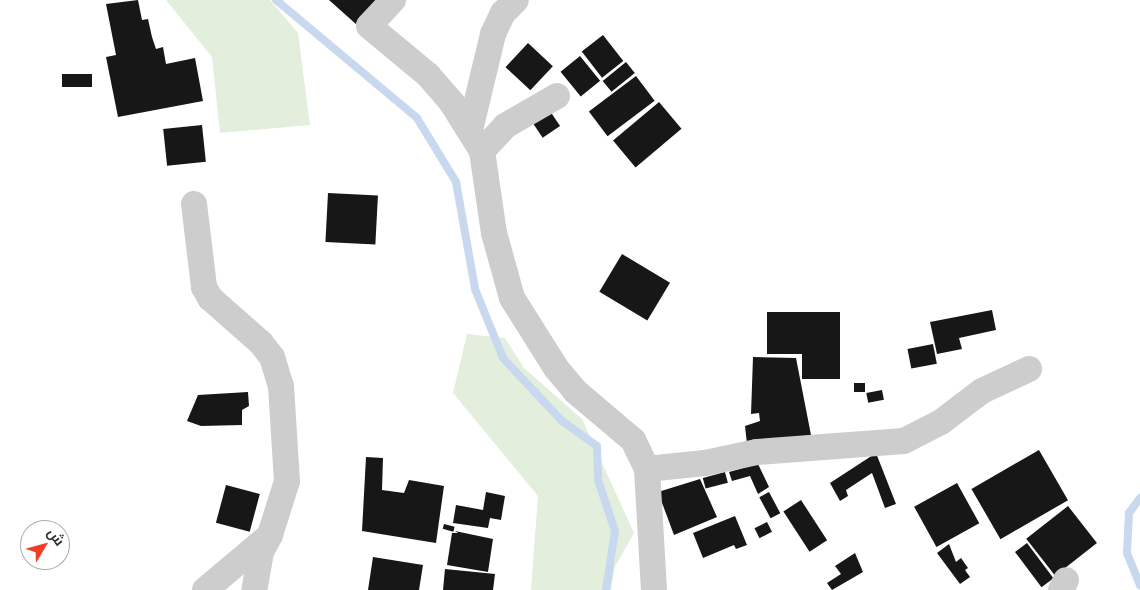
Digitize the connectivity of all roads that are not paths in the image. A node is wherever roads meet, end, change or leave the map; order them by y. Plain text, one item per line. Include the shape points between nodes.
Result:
1 (393, 0) edge
2 (516, 0) edge
3 (557, 96) dead end
4 (476, 140) junction
5 (194, 204) dead end
6 (1029, 369) dead end
7 (647, 469) junction
8 (270, 535) junction
9 (205, 590) edge
10 (254, 590) edge
11 (654, 590) edge

1 - 4 street via 369,26 428,75
2 - 4 street via 503,13 493,34
3 - 4 street
4 - 7 street via 494,233 512,298 556,368 575,391 633,440
5 - 8 street via 204,287 210,298 261,343 272,358 281,386 287,481
6 - 7 street via 982,390 941,422 904,441 757,452 706,463
7 - 11 street
8 - 9 street
8 - 10 street via 261,552

